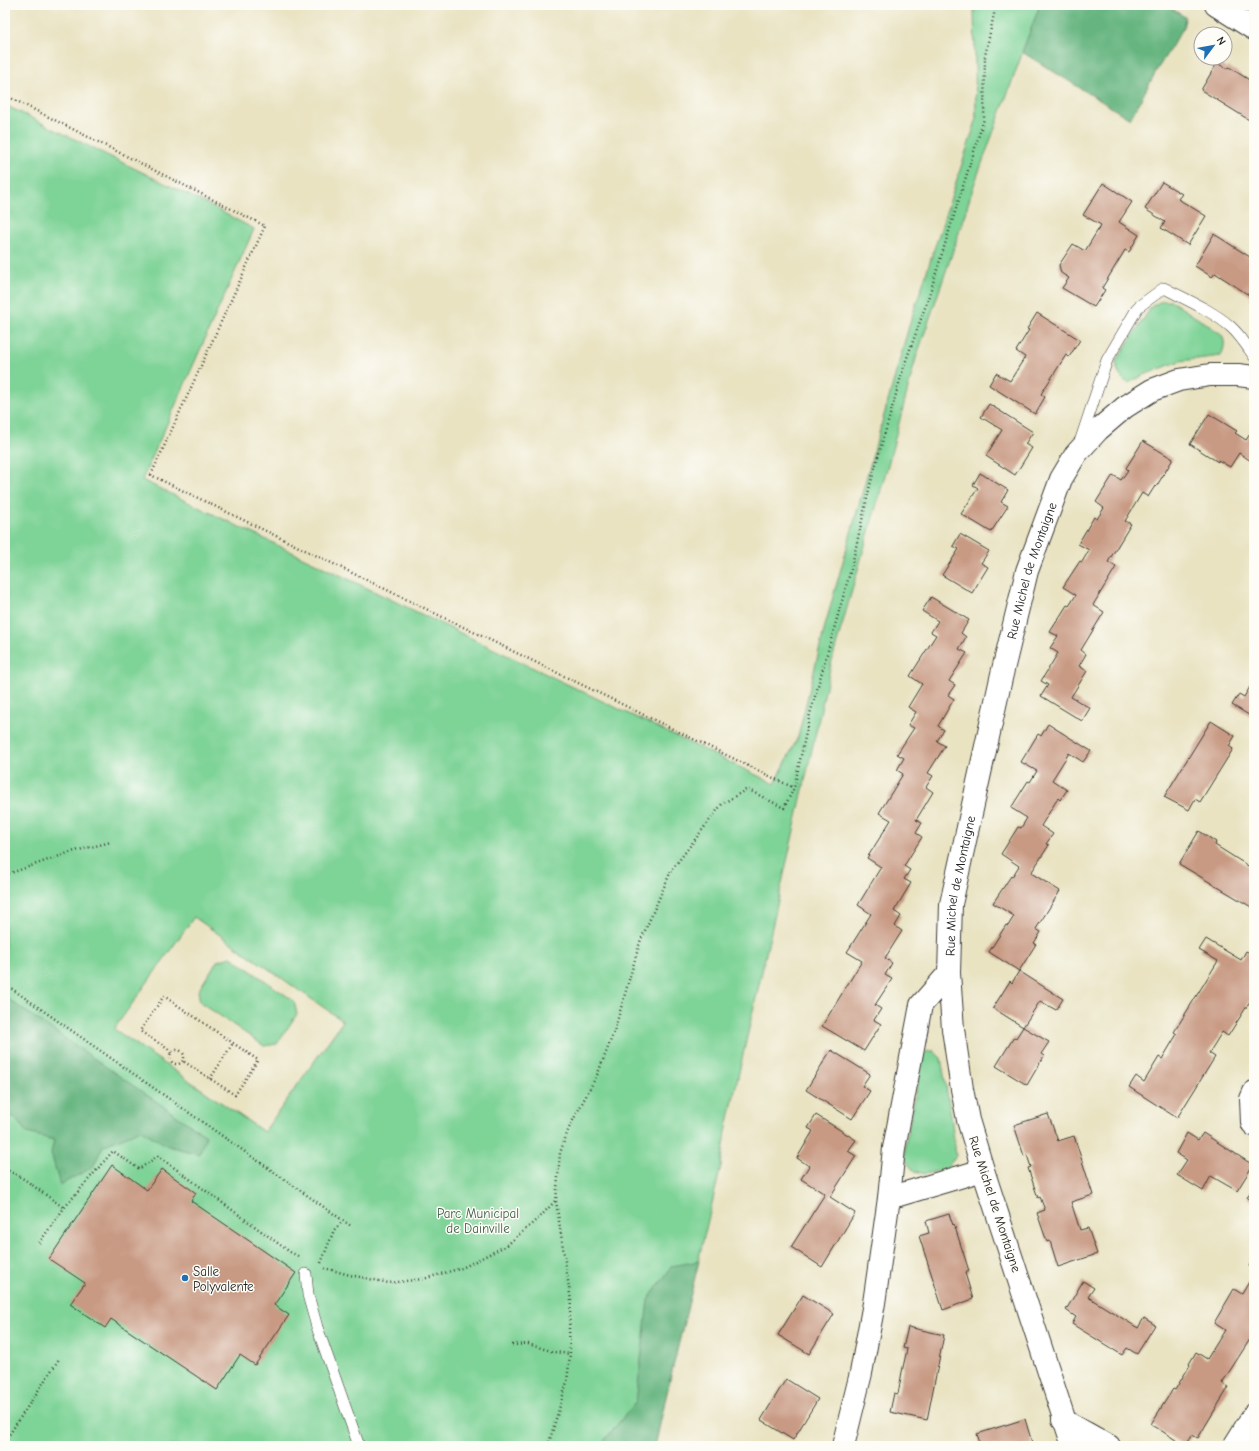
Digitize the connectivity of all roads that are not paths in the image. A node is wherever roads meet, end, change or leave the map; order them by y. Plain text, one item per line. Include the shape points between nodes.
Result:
1 (1216, 5) edge
2 (1254, 29) edge
3 (1254, 356) edge
4 (1254, 376) edge
5 (1076, 454) junction
6 (950, 973) junction
7 (1254, 1092) edge
8 (1254, 1125) edge
9 (983, 1170) junction
10 (889, 1198) junction
11 (306, 1274) dead end
12 (1254, 1414) edge
13 (1063, 1420) junction
14 (359, 1446) edge
15 (843, 1446) edge
16 (1073, 1446) edge
17 (1110, 1446) edge
18 (1234, 1446) edge

1 - 2 street
3 - 5 lane via 1231,327 1199,305 1164,288 1138,307 1107,360
4 - 5 street, Rue Michel de Montaigne via 1210,374 1178,380 1152,390 1125,407 1098,430
5 - 6 street, Rue Michel de Montaigne via 1061,479 1027,571 951,904
6 - 9 street, Rue Michel de Montaigne via 953,1029 962,1089
6 - 10 street via 921,1005 894,1148
7 - 8 street via 1251,1099
9 - 10 street
9 - 13 street, Rue Michel de Montaigne
10 - 15 street via 874,1304 861,1373
11 - 14 lane via 308,1295
12 - 18 street
13 - 16 street, Rue Michel de Montaigne
13 - 17 street

